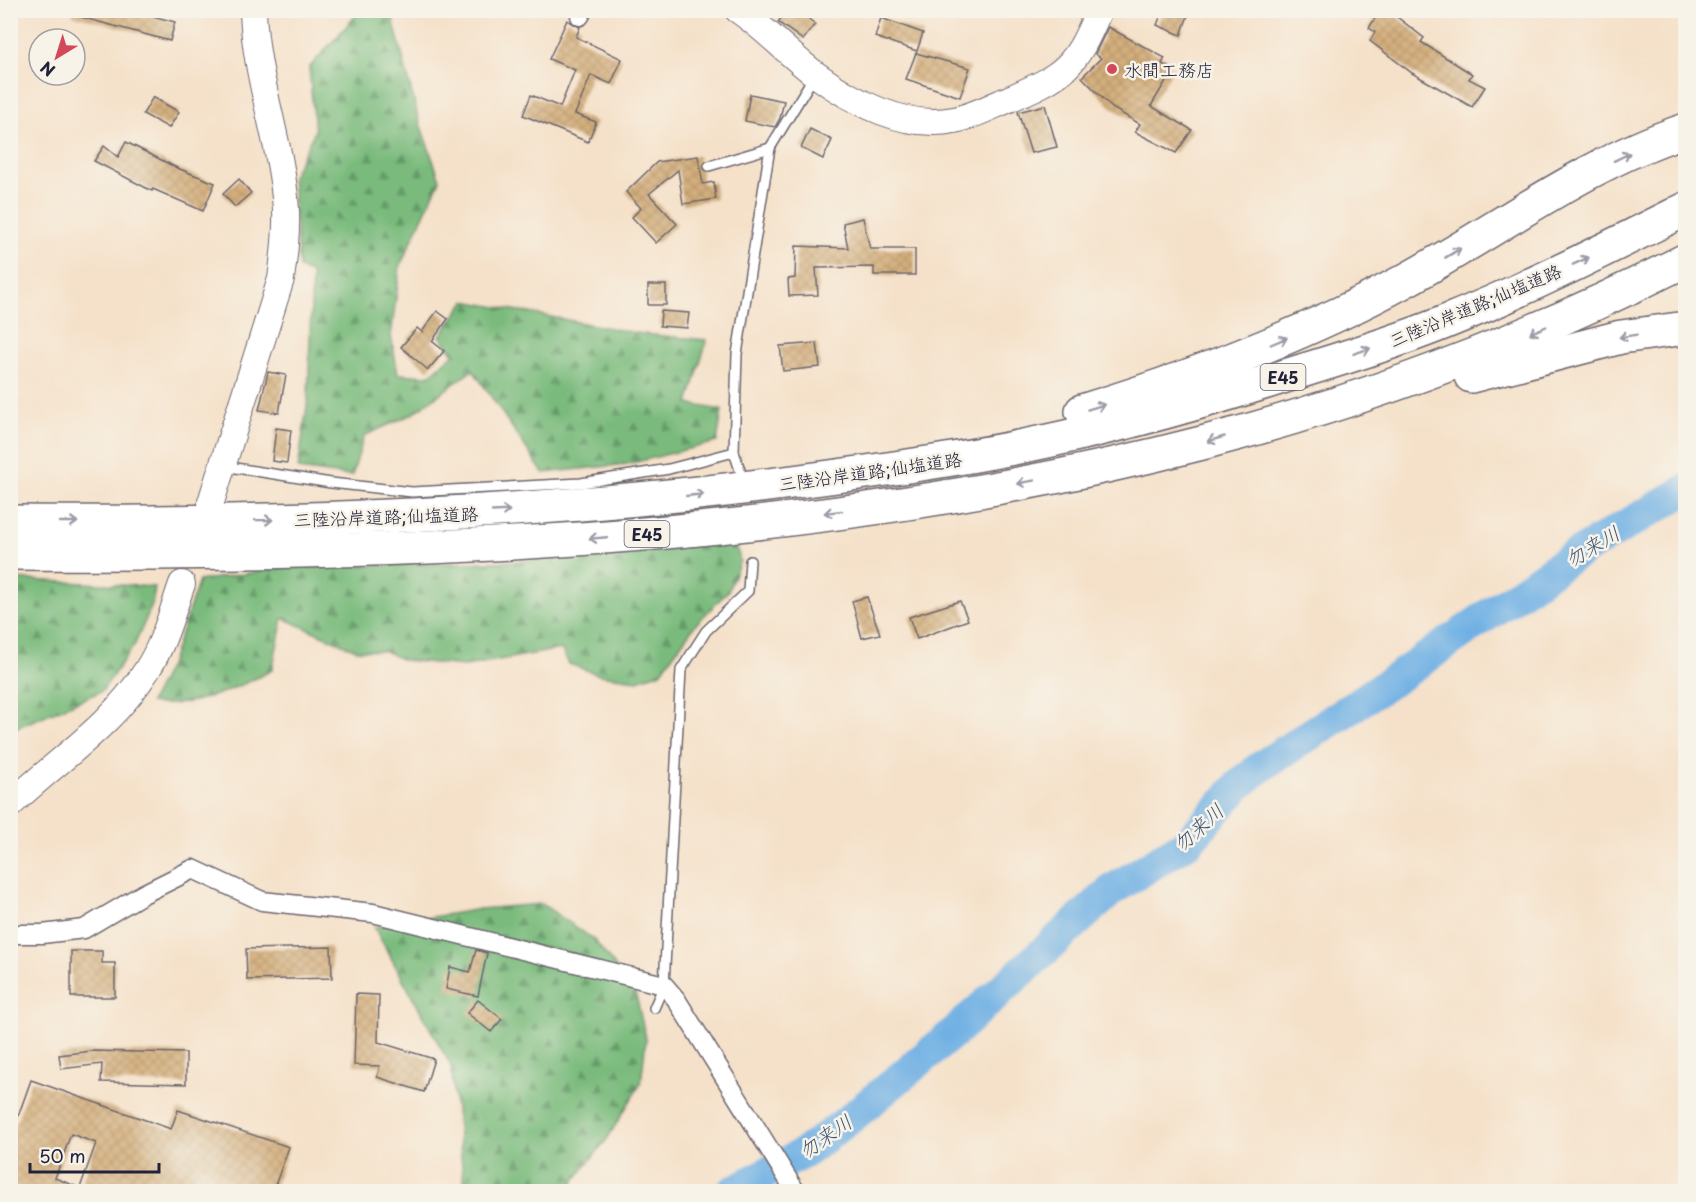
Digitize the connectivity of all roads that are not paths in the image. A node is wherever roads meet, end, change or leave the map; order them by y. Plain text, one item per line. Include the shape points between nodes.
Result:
1 (253, 10) edge
2 (738, 10) edge
3 (1099, 10) edge
4 (815, 74) junction
5 (1683, 131) edge
6 (770, 148) junction
7 (709, 166) dead end
8 (1686, 209) edge
9 (1686, 260) edge
10 (1686, 328) edge
11 (1273, 424) junction
12 (734, 452) junction
13 (220, 466) junction
14 (740, 470) dead end
15 (857, 474) junction
16 (211, 501) dead end
17 (10, 522) edge
18 (10, 553) edge
19 (750, 561) dead end
20 (182, 584) dead end
21 (10, 805) edge
22 (10, 934) edge
23 (664, 985) junction
24 (654, 1008) dead end
25 (796, 1191) edge

1 - 13 street via 256,56 285,208 286,242 278,289
2 - 4 street
3 - 4 street via 1077,56 1058,75 956,120 921,122 900,117 857,100
4 - 6 lane
15 -> 5 highway via 1060,418 1245,356 1406,280 1577,180
6 - 7 lane
6 - 12 lane via 741,324 734,397
15 -> 8 highway, 三陸沿岸道路;仙塩道路 / E45 via 1071,436 1204,402 1332,362 1442,323
9 -> 11 highway, 三陸沿岸道路;仙塩道路 / E45 via 1603,302 1495,348
10 -> 11 highway via 1621,337 1386,399
11 -> 18 highway, 三陸沿岸道路;仙塩道路 / E45 via 1062,475 861,509 716,527 433,547
12 - 13 lane via 669,469 581,483 412,492
12 - 14 lane
13 - 16 street
17 -> 15 highway, 三陸沿岸道路;仙塩道路 / E45 via 432,515 645,500
19 - 23 lane via 748,591 706,631 681,670
20 - 21 street via 149,668 136,686 111,717
22 - 23 street via 84,929 192,870 262,901 373,913
23 - 24 lane
23 - 25 street

